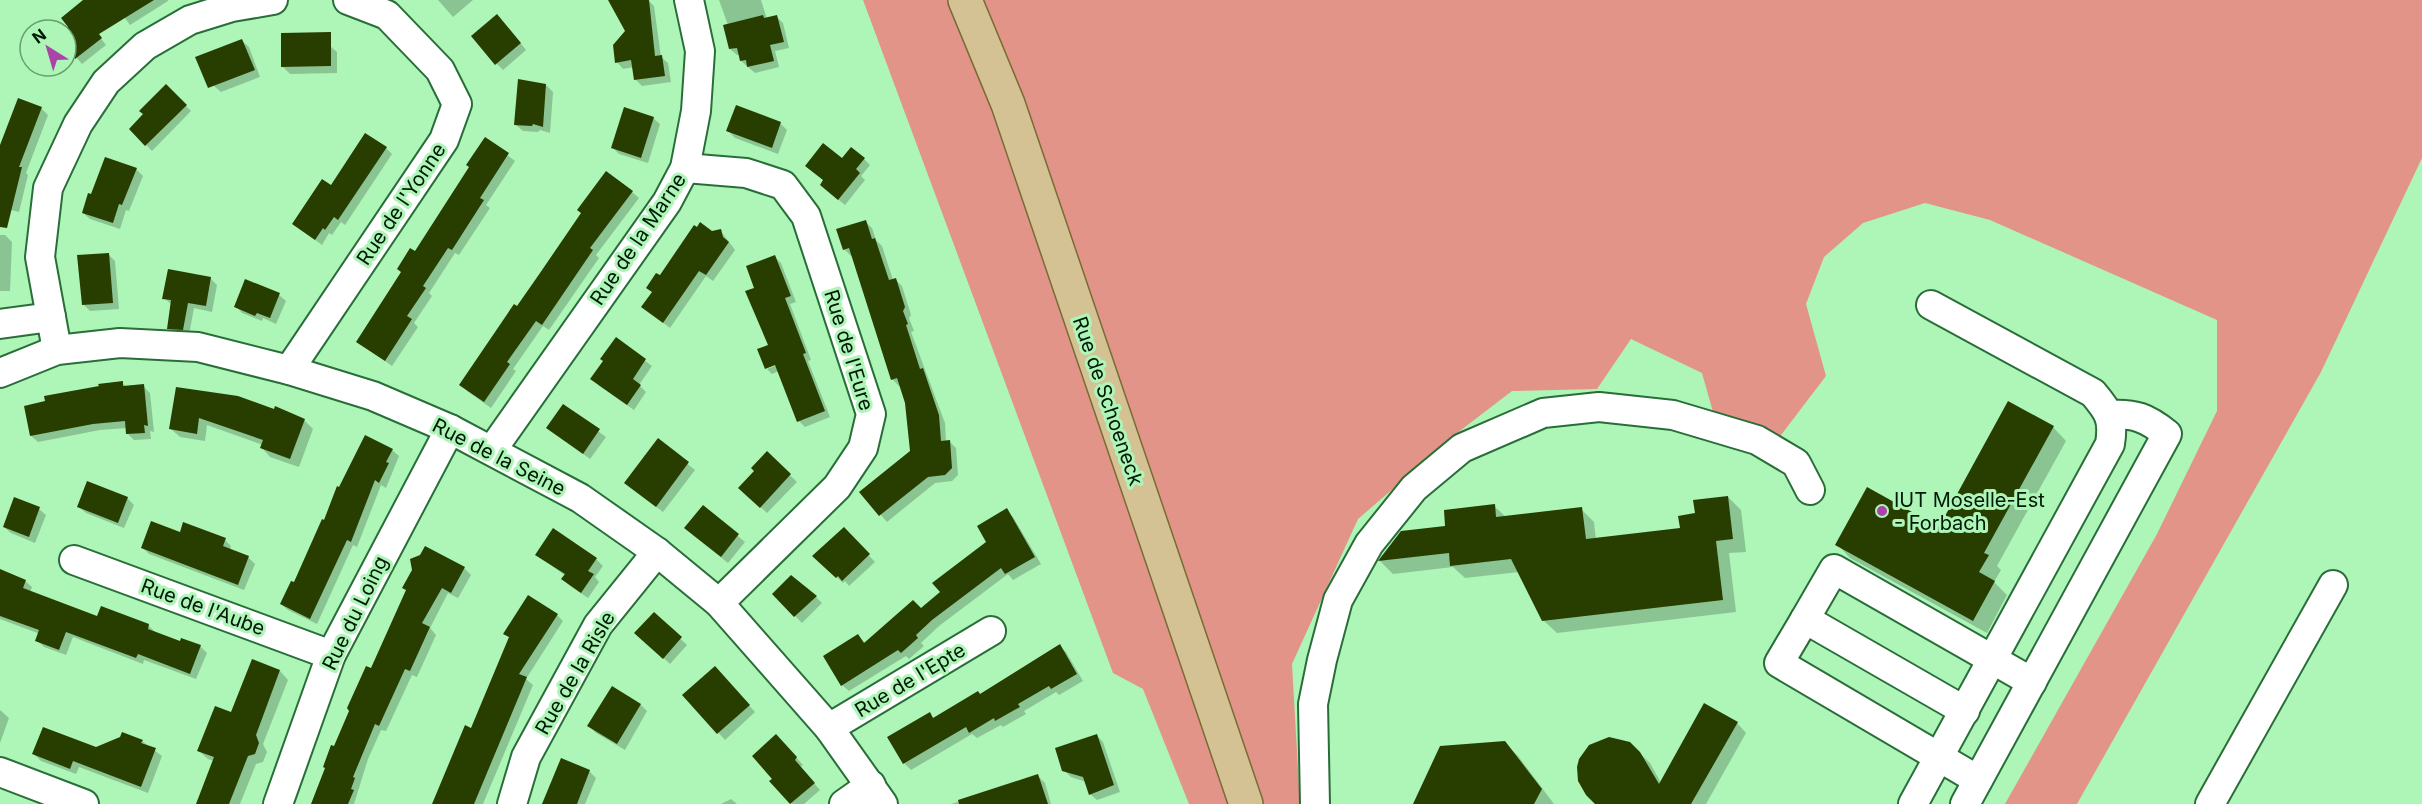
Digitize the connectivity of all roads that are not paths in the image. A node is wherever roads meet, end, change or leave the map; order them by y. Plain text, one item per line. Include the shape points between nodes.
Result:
1 (273, 0) edge
2 (348, 0) edge
3 (688, 0) edge
4 (965, 0) edge
5 (686, 168) junction
6 (1931, 305) dead end
7 (51, 317) junction
8 (0, 324) edge
9 (57, 351) junction
10 (290, 370) junction
11 (0, 373) edge
12 (2109, 415) junction
13 (450, 429) junction
14 (492, 450) junction
15 (1810, 490) dead end
16 (657, 552) junction
17 (74, 560) dead end
18 (2333, 585) dead end
19 (719, 603) junction
20 (1805, 619) junction
21 (991, 631) dead end
22 (331, 655) junction
23 (1994, 658) junction
24 (2032, 682) junction
25 (1965, 711) junction
26 (829, 728) junction
27 (1940, 758) junction
28 (0, 772) edge
29 (1972, 792) edge
30 (877, 795) edge
31 (84, 804) edge
32 (278, 804) edge
33 (512, 804) edge
34 (844, 804) edge
35 (1246, 804) edge
36 (1315, 804) edge
37 (1913, 804) edge
38 (2210, 804) edge

1 - 7 street via 190,20 145,45 106,82 78,124 48,188 40,257
2 - 10 street, Rue de l'Yonne via 387,15 440,70 457,104 444,140
3 - 5 street, Rue de la Marne via 700,51 696,111
4 - 35 main road, Rue de Schoeneck via 1008,104
5 - 14 street, Rue de la Marne via 667,202
5 - 19 street, Rue de l'Eure via 746,173 783,185 806,216 871,414 863,448 837,487
6 - 12 street via 2093,393
7 - 8 street
7 - 9 street
9 - 10 street, Rue de la Seine via 120,343 198,347
9 - 11 street, Rue de la Seine
10 - 13 street, Rue de la Seine via 373,396
12 - 23 street via 2113,425 2110,444
12 - 24 street via 2130,414 2155,424 2167,434
13 - 14 street, Rue de la Seine
13 - 22 street, Rue du Loing
14 - 16 street, Rue de la Seine via 580,498
15 - 36 street via 1796,463 1757,440 1673,415 1599,407 1543,414 1462,448 1414,488 1369,544 1338,600 1313,704
16 - 19 street, Rue de la Seine
16 - 33 street, Rue de la Risle via 598,625 526,757
17 - 22 street, Rue de l'Aube
18 - 38 street
19 - 26 street, Rue de la Seine
20 - 23 street via 1834,569
20 - 25 street
20 - 27 street via 1779,663
21 - 26 street, Rue de l'Epte
22 - 32 street, Rue du Loing
23 - 24 street
23 - 25 street
24 - 29 street
25 - 27 street
26 - 30 street, Rue de la Seine
27 - 29 street
27 - 37 street
28 - 31 street
30 - 34 street

